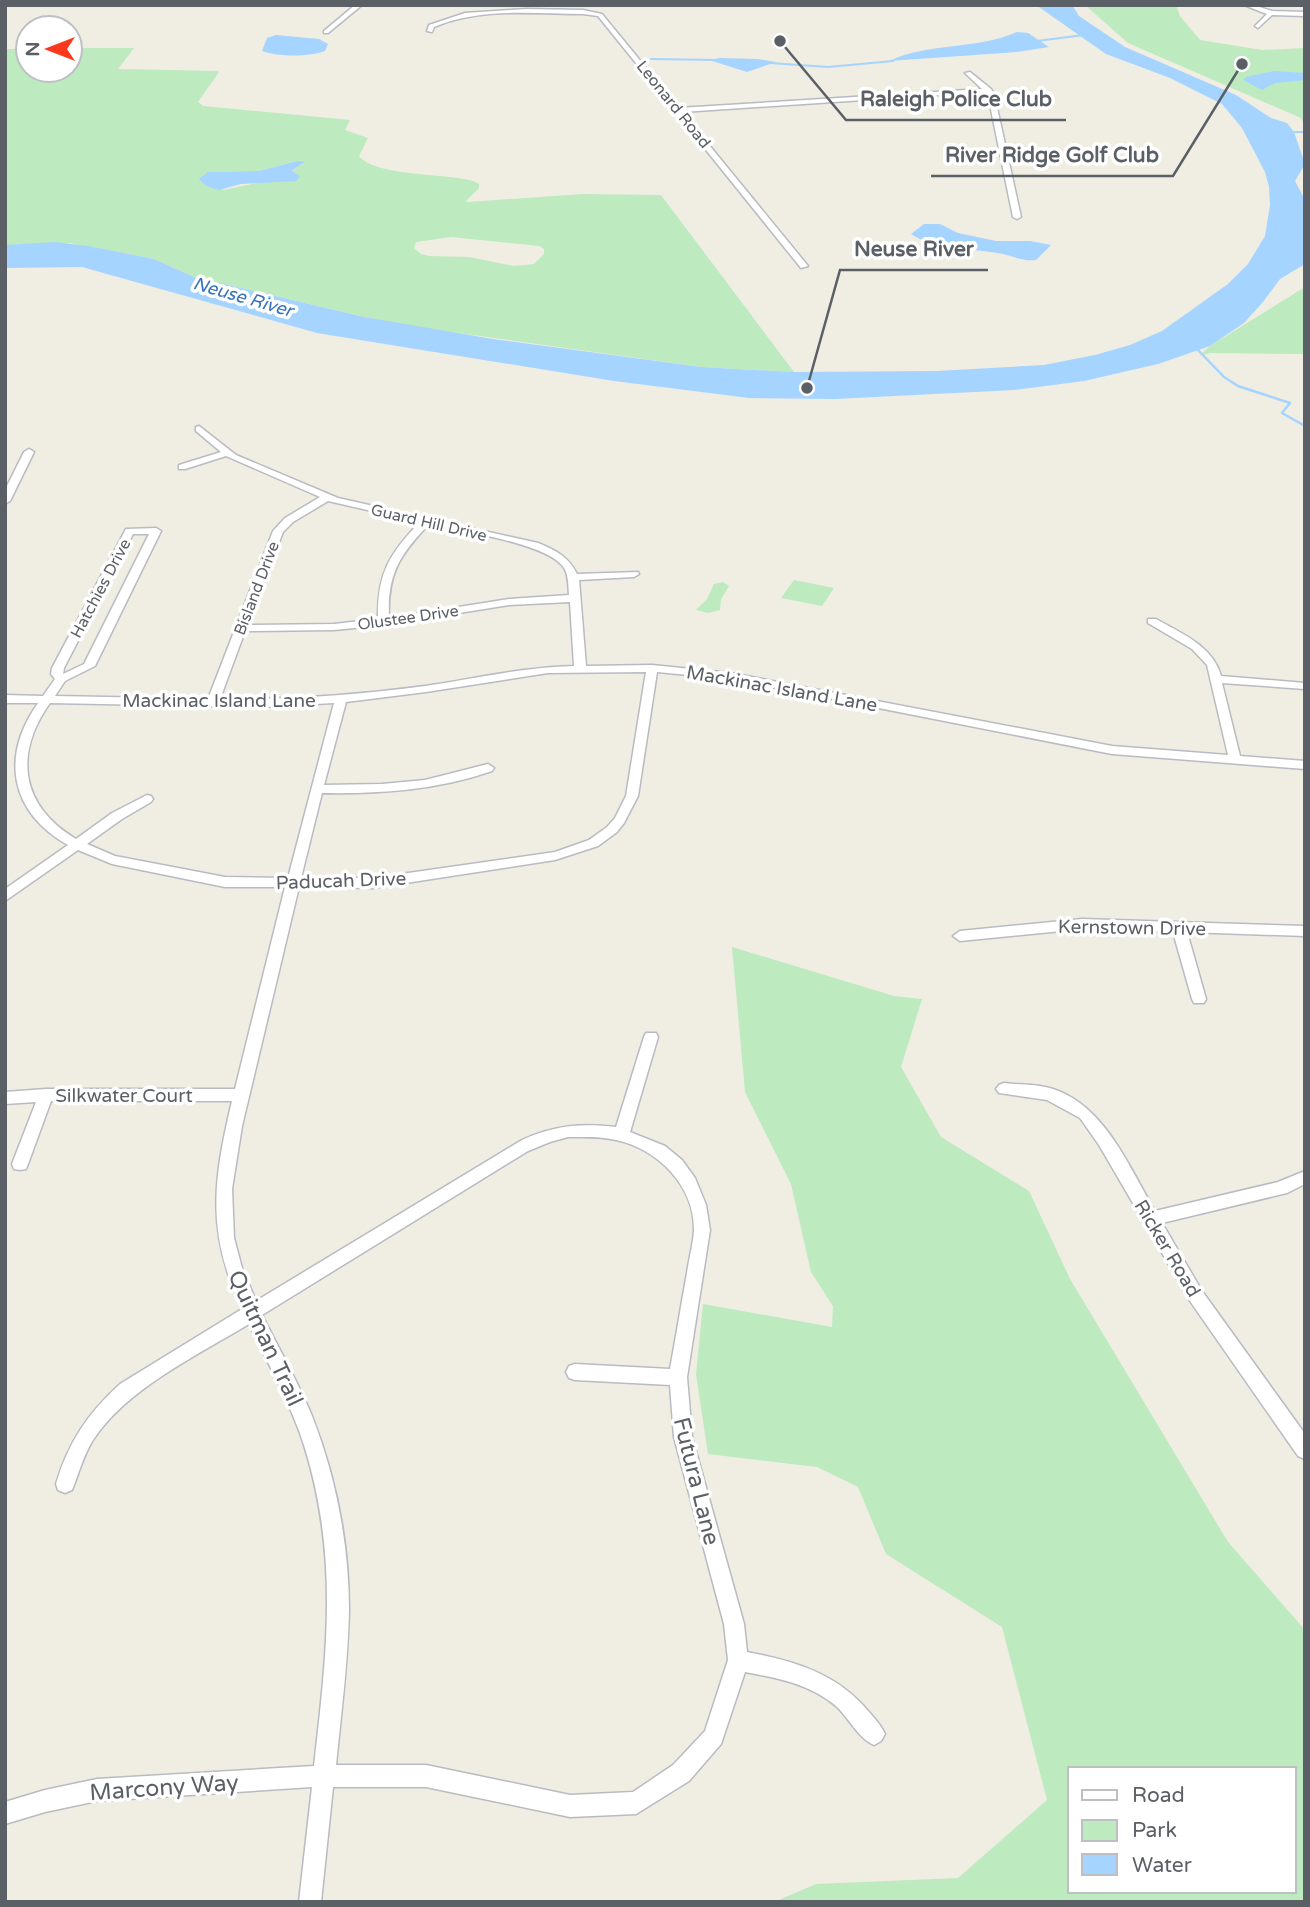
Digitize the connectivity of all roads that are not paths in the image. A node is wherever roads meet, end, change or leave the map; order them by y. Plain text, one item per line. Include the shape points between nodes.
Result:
1 (359, 5) edge
2 (513, 5) edge
3 (1247, 5) edge
4 (518, 12) junction
5 (1271, 13) junction
6 (1305, 14) edge
7 (1258, 26) dead end
8 (430, 31) dead end
9 (326, 32) dead end
10 (968, 73) dead end
11 (989, 90) junction
12 (679, 110) junction
13 (1017, 216) dead end
14 (804, 266) dead end
15 (199, 429) dead end
16 (29, 452) dead end
17 (226, 453) junction
18 (182, 467) dead end
19 (327, 497) junction
20 (5, 501) edge
21 (427, 521) junction
22 (634, 574) dead end
23 (573, 577) junction
24 (575, 598) junction
25 (1152, 621) dead end
26 (384, 622) junction
27 (240, 628) junction
28 (580, 667) junction
29 (652, 668) junction
30 (61, 679) junction
31 (1217, 680) junction
32 (1305, 686) edge
33 (5, 699) edge
34 (47, 699) junction
35 (341, 699) junction
36 (213, 702) junction
37 (1236, 760) junction
38 (1305, 765) edge
39 (488, 768) dead end
40 (317, 789) junction
41 (147, 799) dead end
42 (77, 845) junction
43 (291, 884) junction
44 (5, 896) edge
45 (1179, 927) junction
46 (1305, 931) edge
47 (960, 936) dead end
48 (1199, 999) dead end
49 (651, 1037) dead end
50 (1004, 1089) dead end
51 (46, 1095) junction
52 (242, 1095) junction
53 (5, 1098) edge
54 (622, 1133) junction
55 (20, 1164) dead end
56 (1305, 1177) edge
57 (1151, 1219) junction
58 (253, 1312) junction
59 (575, 1373) dead end
60 (678, 1377) junction
61 (1305, 1450) edge
62 (65, 1485) dead end
63 (738, 1660) junction
64 (874, 1734) dead end
65 (324, 1776) junction
66 (5, 1813) edge
67 (310, 1902) edge

1 - 9 street
2 - 4 street
3 - 5 street
4 - 8 street, Leonard Road via 452,17 431,26
4 - 12 street, Leonard Road via 600,15
5 - 6 street
5 - 7 street
10 - 11 street
11 - 12 street
11 - 13 street
12 - 14 street, Leonard Road
15 - 17 street, Guard Hill Drive
16 - 20 street
17 - 18 street
17 - 19 street, Guard Hill Drive
19 - 21 street, Guard Hill Drive
19 - 27 street, Bisland Drive via 278,531
21 - 23 street, Guard Hill Drive via 547,550 566,562
21 - 26 street via 390,563 384,584
22 - 23 street
23 - 24 street
24 - 26 street, Olustee Drive via 509,602
24 - 28 street
25 - 31 street via 1196,647 1212,664
26 - 27 street, Olustee Drive
27 - 36 street, Bisland Drive
28 - 29 street, Mackinac Island Lane
28 - 35 street, Mackinac Island Lane
29 - 37 street, Mackinac Island Lane via 731,676 1081,746
29 - 43 street, Paducah Drive via 632,796 625,815 606,836 555,856 402,880
30 - 30 street, Hatchies Drive via 89,666 156,531 130,531 58,668
30 - 34 street, Hatchies Drive
31 - 32 street
31 - 37 street
33 - 34 street, Mackinac Island Lane
34 - 36 street, Mackinac Island Lane
34 - 42 street, Paducah Drive via 23,744 19,782 37,818
35 - 36 street, Mackinac Island Lane
35 - 40 street, Quitman Trail
37 - 38 street, Mackinac Island Lane
39 - 40 street via 404,788
40 - 43 street, Quitman Trail
41 - 42 street
42 - 43 street, Paducah Drive via 111,860 165,872 225,882
42 - 44 street
43 - 52 street, Quitman Trail
45 - 46 street, Kernstown Drive
45 - 47 street, Kernstown Drive via 1082,924
45 - 48 street
49 - 54 street
50 - 57 street, Ricker Road via 1050,1094 1085,1114
51 - 52 street, Silkwater Court
51 - 53 street, Silkwater Court
51 - 55 street
52 - 58 street, Quitman Trail via 223,1208 231,1268
54 - 58 street, Futura Lane via 567,1131 522,1147
54 - 60 street, Futura Lane via 643,1140 681,1170 701,1211 702,1230
56 - 57 street via 1281,1188
57 - 61 street, Ricker Road via 1196,1296
58 - 62 street, Futura Lane via 126,1390 98,1415 80,1443
58 - 65 street, Quitman Trail via 312,1443 331,1515 338,1581 337,1644
59 - 60 street
60 - 63 street, Futura Lane via 683,1437 734,1624
63 - 64 street via 814,1679 842,1697
63 - 65 street, Futura Lane via 714,1737 681,1773 636,1803 570,1806 426,1776
65 - 66 street, Marcony Way via 97,1790
65 - 67 street, Quitman Trail

